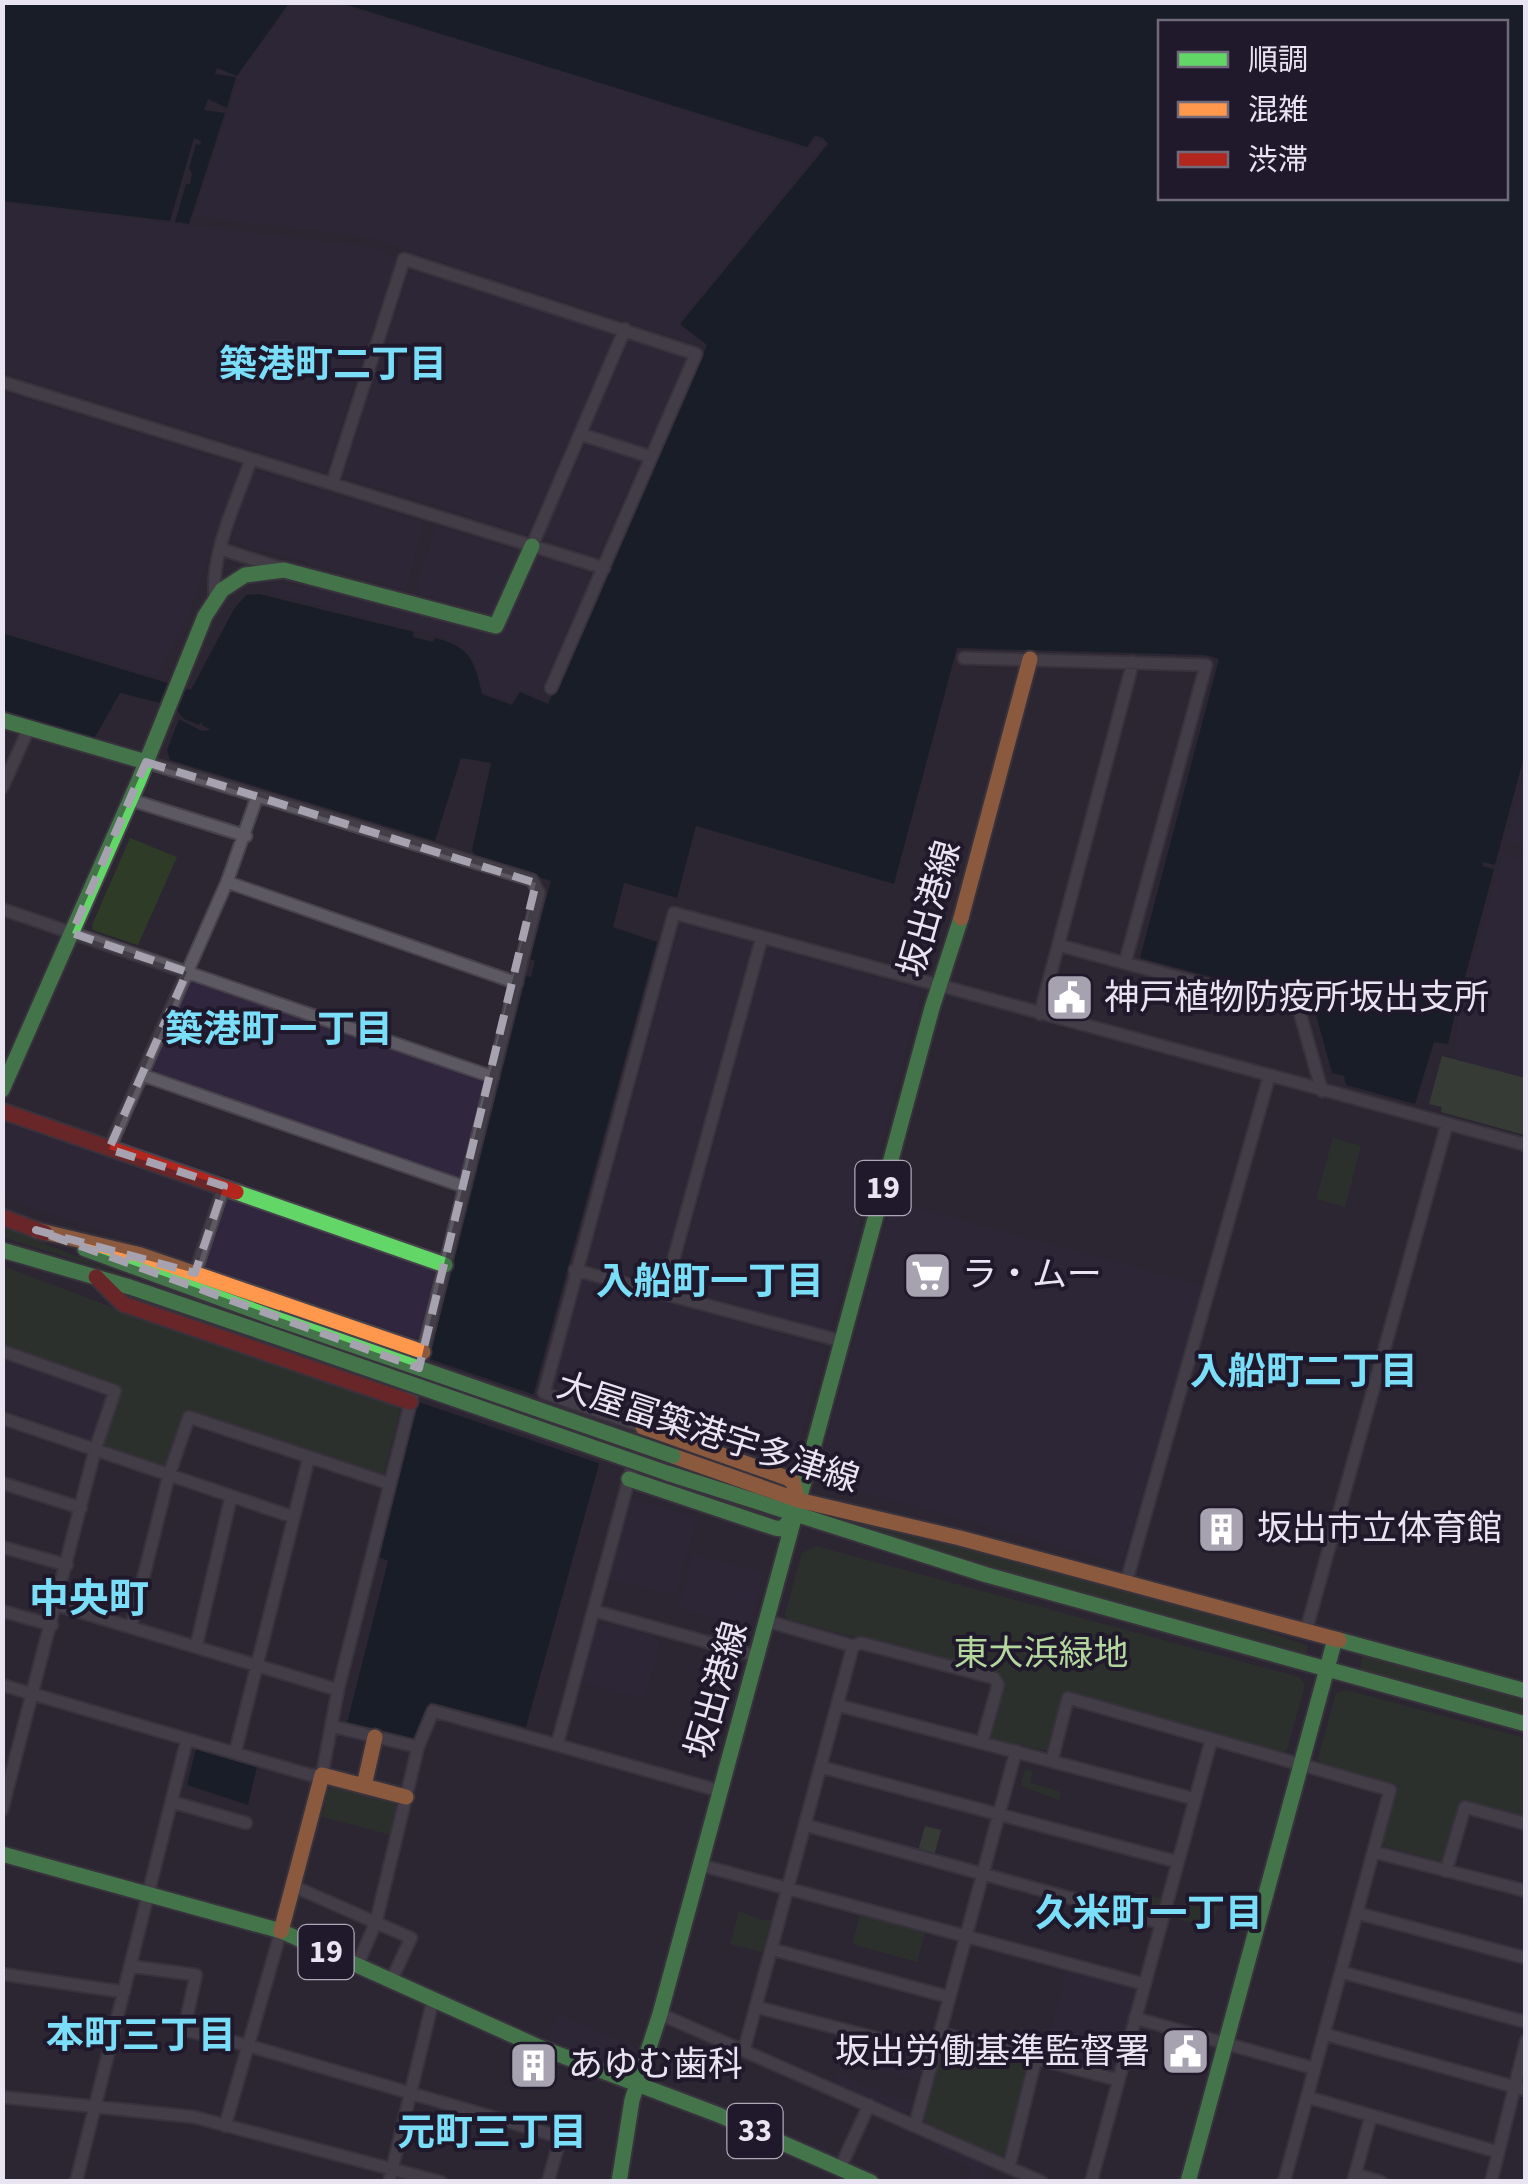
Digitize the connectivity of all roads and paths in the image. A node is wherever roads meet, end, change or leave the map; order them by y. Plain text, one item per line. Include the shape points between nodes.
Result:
1 (626, 329) junction
2 (2, 382) edge
3 (580, 434) junction
4 (652, 457) junction
5 (251, 459) junction
6 (332, 484) junction
7 (532, 546) junction
8 (222, 549) junction
9 (604, 568) junction
10 (284, 570) junction
11 (215, 598) junction
12 (964, 658) dead end
13 (1030, 659) junction
14 (1134, 662) junction
15 (551, 688) dead end
16 (2, 720) edge
17 (29, 728) junction
18 (146, 762) junction
19 (2, 788) edge
20 (257, 797) junction
21 (130, 800) junction
22 (246, 836) junction
23 (227, 882) junction
24 (2, 909) edge
25 (72, 933) junction
26 (762, 937) junction
27 (1058, 946) junction
28 (1126, 963) junction
29 (187, 972) junction
30 (516, 983) junction
31 (940, 987) junction
32 (1040, 1014) junction
33 (142, 1075) junction
34 (493, 1077) junction
35 (1269, 1077) junction
36 (2, 1090) edge
37 (1322, 1091) junction
38 (2, 1111) edge
39 (1447, 1124) junction
40 (1526, 1145) edge
41 (109, 1149) junction
42 (224, 1186) junction
43 (465, 1187) junction
44 (2, 1217) edge
45 (36, 1230) junction
46 (2, 1250) edge
47 (444, 1265) junction
48 (576, 1270) junction
49 (194, 1273) junction
50 (96, 1277) junction
51 (664, 1294) junction
52 (841, 1341) junction
53 (2, 1351) edge
54 (423, 1352) junction
55 (410, 1402) junction
56 (2, 1418) edge
57 (643, 1427) junction
58 (95, 1450) junction
59 (309, 1457) junction
60 (168, 1476) junction
61 (629, 1478) junction
62 (2, 1484) edge
63 (390, 1484) junction
64 (231, 1497) junction
65 (798, 1500) junction
66 (81, 1508) junction
67 (292, 1517) junction
68 (794, 1518) junction
69 (2, 1547) edge
70 (67, 1566) junction
71 (1126, 1582) junction
72 (57, 1605) junction
73 (2, 1611) edge
74 (595, 1612) junction
75 (767, 1621) junction
76 (52, 1625) junction
77 (131, 1627) junction
78 (1306, 1630) junction
79 (1335, 1639) junction
80 (853, 1646) junction
81 (196, 1647) junction
82 (757, 1656) junction
83 (258, 1666) junction
84 (1327, 1670) junction
85 (2, 1685) edge
86 (338, 1690) junction
87 (1526, 1691) edge
88 (34, 1695) junction
89 (837, 1705) junction
90 (1526, 1724) edge
91 (331, 1726) junction
92 (374, 1737) junction
93 (187, 1739) junction
94 (1211, 1741) junction
95 (982, 1742) junction
96 (557, 1745) junction
97 (418, 1747) junction
98 (1016, 1751) junction
99 (235, 1753) junction
100 (1052, 1760) junction
101 (1302, 1764) junction
102 (822, 1767) junction
103 (322, 1775) junction
104 (364, 1786) junction
105 (720, 1791) junction
106 (406, 1797) junction
107 (1195, 1799) junction
108 (172, 1802) junction
109 (2, 1810) edge
110 (1000, 1814) junction
111 (246, 1823) dead end
112 (1526, 1824) edge
113 (805, 1825) junction
114 (1374, 1852) junction
115 (2, 1854) edge
116 (1178, 1862) junction
117 (700, 1865) junction
118 (1446, 1870) junction
119 (983, 1876) junction
120 (294, 1887) junction
121 (787, 1889) junction
122 (1526, 1891) edge
123 (148, 1893) junction
124 (1357, 1913) junction
125 (376, 1922) junction
126 (1161, 1923) junction
127 (281, 1931) junction
128 (966, 1938) junction
129 (771, 1949) junction
130 (1526, 1958) edge
131 (130, 1966) junction
132 (358, 1966) junction
133 (1341, 1972) junction
134 (2, 1974) edge
135 (392, 1981) junction
136 (1144, 1984) junction
137 (124, 1992) junction
138 (949, 1997) junction
139 (433, 2000) junction
140 (756, 2007) junction
141 (660, 2014) junction
142 (1135, 2018) junction
143 (1526, 2022) edge
144 (940, 2033) junction
145 (1324, 2034) junction
146 (1526, 2040) edge
147 (1226, 2042) junction
148 (246, 2044) junction
149 (744, 2050) junction
150 (934, 2054) junction
151 (1036, 2058) junction
152 (1314, 2068) junction
153 (1118, 2080) junction
154 (637, 2084) junction
155 (1520, 2088) edge
156 (410, 2094) junction
157 (2, 2097) edge
158 (1307, 2097) junction
159 (869, 2105) junction
160 (95, 2106) junction
161 (1371, 2116) junction
162 (225, 2126) junction
163 (915, 2126) junction
164 (1498, 2152) junction
165 (1009, 2166) junction
166 (840, 2168) junction
167 (390, 2176) edge
168 (1354, 2178) edge
169 (76, 2182) edge
170 (441, 2182) edge
171 (548, 2182) edge
172 (619, 2182) edge
173 (871, 2182) edge
174 (1042, 2182) edge
175 (1091, 2182) edge
176 (1188, 2182) edge
177 (1284, 2182) edge
178 (1382, 2182) edge
179 (1491, 2182) edge

1 - 3 street
1 - 4 street via 696,354
1 - 6 street via 404,259
2 - 5 street
3 - 4 street
3 - 7 street
4 - 9 street
5 - 6 street
5 - 8 street
6 - 7 street
7 - 9 street
7 - 10 main road via 496,626
8 - 10 street
8 - 11 street
9 - 15 street
10 - 11 main road via 234,580
11 - 18 main road
12 - 13 street
13 - 14 street
13 - 31 main road, 坂出港線 / 19
14 - 27 street
14 - 28 street via 1206,665
16 - 17 main road
17 - 18 main road
17 - 19 street
18 - 20 street
18 - 21 main road
20 - 22 street
20 - 30 street via 532,880 539,893
21 - 22 street
21 - 25 main road
22 - 23 street
23 - 29 street
23 - 30 street
24 - 25 street
25 - 29 street
25 - 36 main road
26 - 31 street
26 - 48 street via 674,913
26 - 51 street
27 - 28 street
27 - 32 street
28 - 37 street via 1298,1010
29 - 33 street
29 - 34 street
30 - 34 street
31 - 32 street
31 - 52 main road, 坂出港線 / 19
32 - 35 street
33 - 41 street
33 - 43 street
34 - 43 street
35 - 37 street
35 - 71 street
37 - 39 street
38 - 41 main road
39 - 40 street
39 - 78 street
41 - 42 main road
42 - 47 main road
42 - 49 street
43 - 47 street
44 - 45 main road, 大屋冨築港宇多津線
45 - 49 main road
45 - 65 main road, 大屋冨築港宇多津線, bridge
46 - 50 main road, 大屋冨築港宇多津線
47 - 54 street
48 - 51 street
48 - 57 street via 544,1393
49 - 54 main road
50 - 55 main road via 124,1304
50 - 68 main road, 大屋冨築港宇多津線, bridge
51 - 52 street
52 - 65 main road, 坂出港線 / 19
53 - 58 street via 116,1391
54 - 55 street
55 - 63 street
56 - 58 street
57 - 61 street
57 - 65 main road via 787,1478
58 - 60 street
58 - 66 street
59 - 60 street via 189,1417
59 - 63 street
59 - 67 street
60 - 64 street
60 - 77 street
61 - 68 main road via 775,1528
61 - 74 street
62 - 66 street
63 - 86 street
64 - 67 street
64 - 81 street
65 - 68 main road, 坂出港線 / 19
65 - 71 main road, 大屋冨築港宇多津線
66 - 70 street
67 - 83 street
68 - 75 main road, 坂出港線 / 19
68 - 84 main road, 大屋冨築港宇多津線
69 - 70 street
70 - 72 street
71 - 78 main road, 大屋冨築港宇多津線
72 - 76 street
72 - 77 street
73 - 76 street
74 - 82 street
74 - 96 street
75 - 80 street
75 - 82 main road, 坂出港線 / 19
76 - 88 street
77 - 81 street
78 - 79 main road, 大屋冨築港宇多津線
79 - 84 main road
79 - 87 main road, 大屋冨築港宇多津線
80 - 89 street
80 - 95 street via 994,1678 998,1685
81 - 83 street
82 - 105 main road, 坂出港線 / 19
83 - 86 street
83 - 99 street
84 - 90 main road, 大屋冨築港宇多津線
84 - 101 main road
85 - 88 street
86 - 91 street
88 - 93 street
88 - 109 street
89 - 95 street
89 - 102 street
91 - 92 street
91 - 103 street
92 - 97 street
92 - 104 main road
93 - 99 street
93 - 108 street
94 - 100 street via 1068,1698
94 - 101 street
94 - 107 street
95 - 98 street
96 - 97 street via 432,1711
96 - 105 street
97 - 106 street
98 - 100 street
98 - 110 street
99 - 103 street
100 - 107 street
101 - 114 street via 1390,1790
101 - 147 main road
102 - 110 street
102 - 113 street
103 - 104 main road
103 - 120 main road
104 - 106 main road
105 - 117 main road, 坂出港線 / 19
106 - 125 street
107 - 116 street
108 - 111 street
108 - 123 street
110 - 116 street
110 - 119 street
112 - 118 street via 1465,1808
113 - 119 street
113 - 121 street
114 - 118 street
114 - 124 street
115 - 123 main road, 19
116 - 126 street
117 - 121 street
117 - 141 main road, 坂出港線 / 19
118 - 122 street
119 - 126 street
119 - 128 street
120 - 125 street
120 - 127 main road
121 - 128 street
121 - 129 street
123 - 127 main road, 19
123 - 131 street
124 - 130 street
124 - 133 street
125 - 132 street
125 - 135 street via 411,1938
126 - 136 street
127 - 132 main road, 19
127 - 148 street
128 - 136 street
128 - 138 street
129 - 138 street
129 - 140 street
131 - 137 street
131 - 148 street via 196,1975 184,2030
132 - 135 main road, 19
133 - 143 street
133 - 145 street
134 - 137 street
135 - 139 main road, 19
136 - 142 street
137 - 160 street
138 - 144 street
139 - 154 main road, 19
139 - 156 street
140 - 149 street
140 - 150 street
141 - 149 street
141 - 154 main road, 坂出港線 / 19
142 - 147 street
142 - 153 street
144 - 150 street
144 - 151 street
145 - 152 street
145 - 155 street
146 - 155 street
147 - 152 street
147 - 176 main road
148 - 156 street
148 - 162 street
149 - 159 street
150 - 163 street
151 - 153 street
151 - 165 street
152 - 158 street
153 - 175 street
154 - 166 main road, 33
154 - 172 main road, 坂出港線
155 - 164 street
156 - 167 street
156 - 171 street via 557,2136
157 - 160 street
158 - 161 street
158 - 177 street
159 - 163 street
159 - 166 street
160 - 162 street via 194,2116
160 - 169 street
161 - 164 street
161 - 168 street
162 - 167 street
163 - 165 street
164 - 179 street
165 - 174 street
166 - 173 main road, 33
167 - 170 street
168 - 178 street

